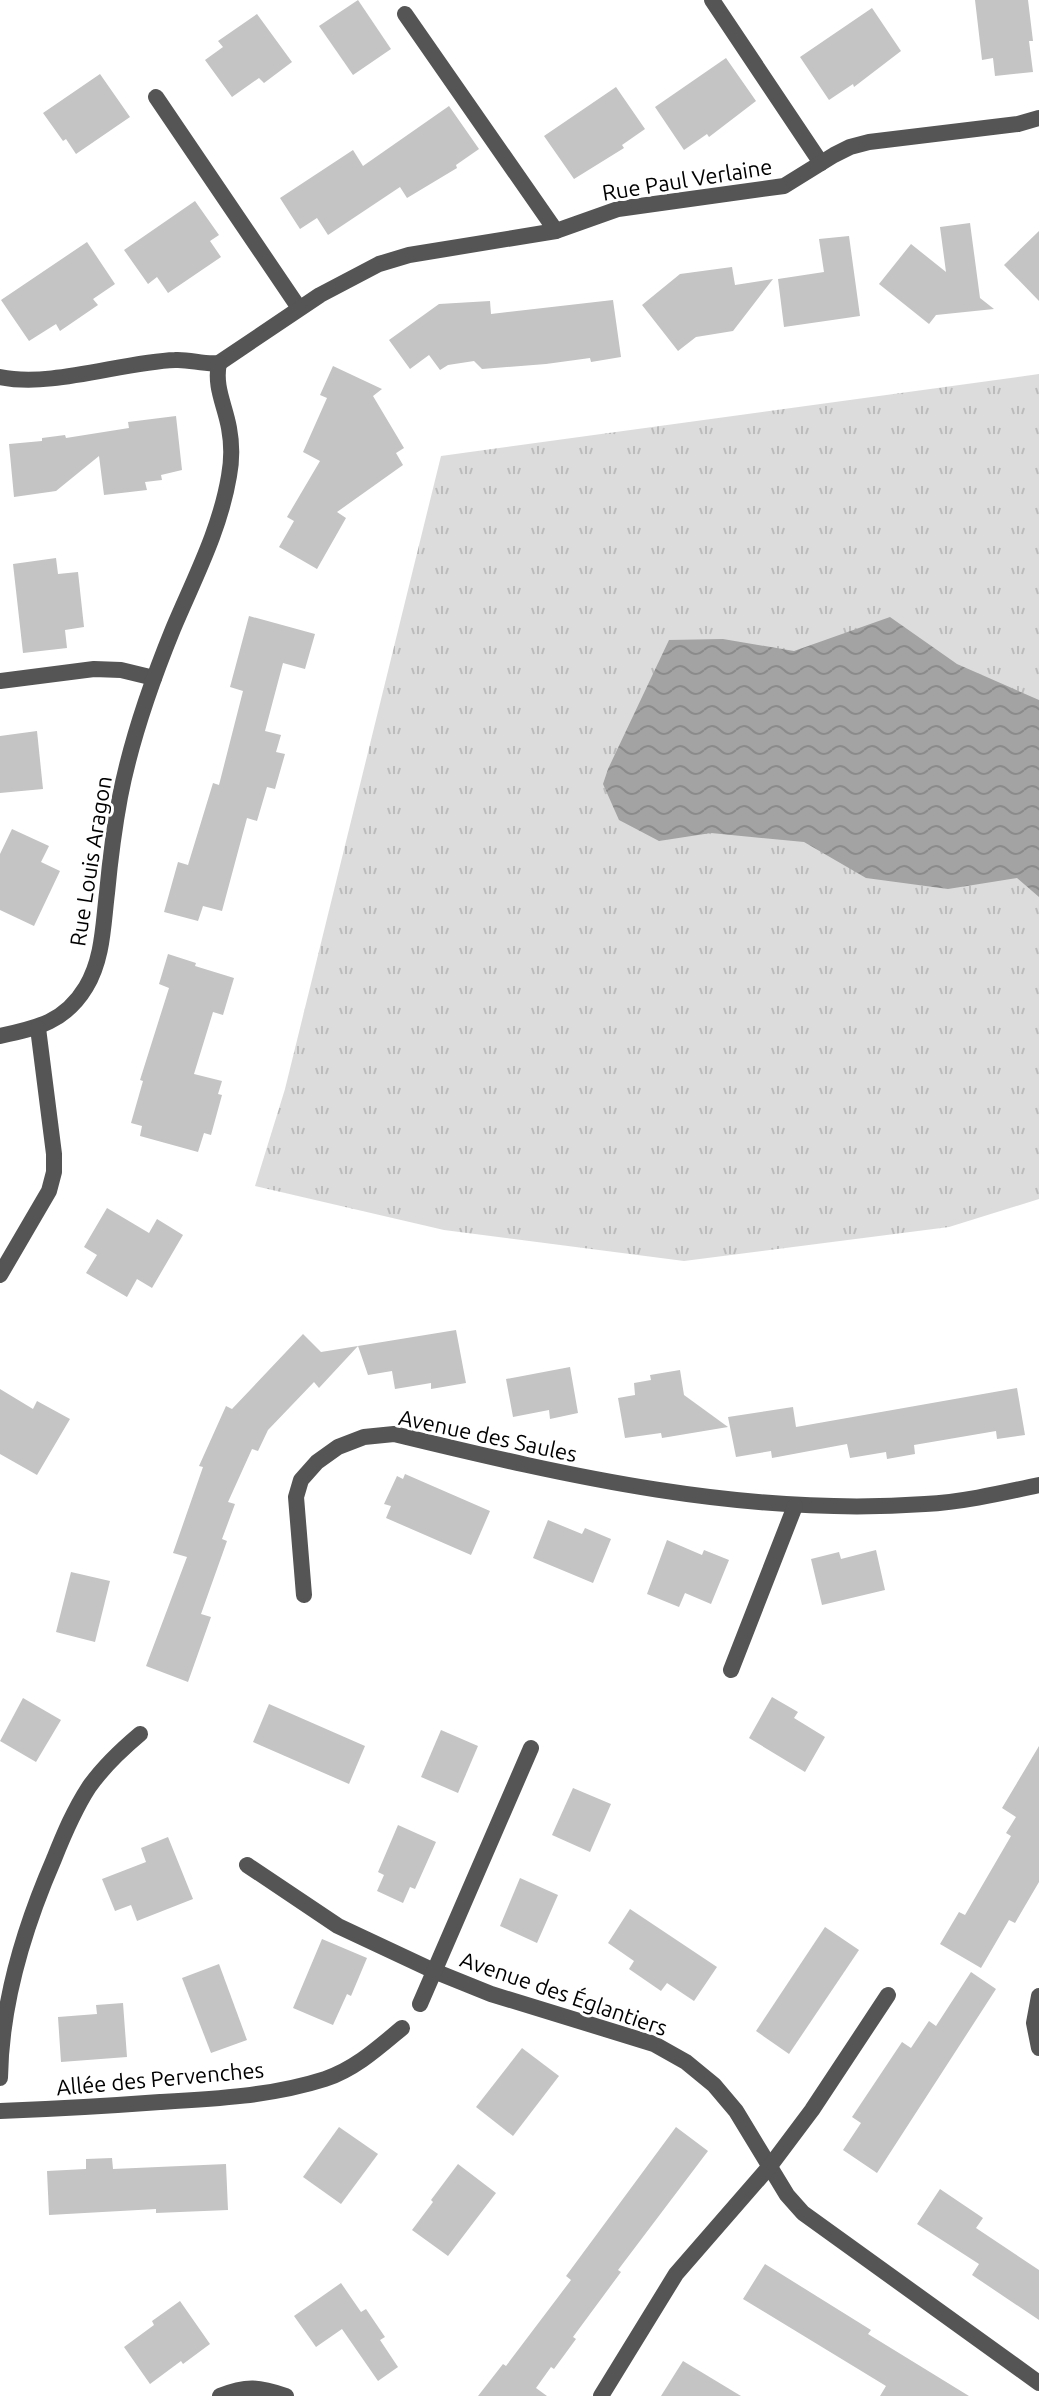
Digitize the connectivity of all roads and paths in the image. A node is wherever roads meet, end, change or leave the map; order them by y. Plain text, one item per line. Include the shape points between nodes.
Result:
1 (712, 0) edge
2 (405, 14) dead end
3 (156, 97) dead end
4 (1039, 118) edge
5 (821, 163) junction
6 (556, 231) junction
7 (299, 308) junction
8 (219, 363) junction
9 (0, 377) edge
10 (154, 678) junction
11 (0, 681) edge
12 (38, 1028) junction
13 (0, 1036) edge
14 (0, 1275) edge
15 (1039, 1485) edge
16 (795, 1506) junction
17 (304, 1595) dead end
18 (731, 1670) dead end
19 (140, 1734) dead end
20 (531, 1748) dead end
21 (247, 1865) dead end
22 (434, 1971) junction
23 (888, 1995) dead end
24 (1039, 1996) edge
25 (420, 2004) dead end
26 (402, 2028) dead end
27 (1039, 2048) edge
28 (0, 2078) edge
29 (0, 2111) edge
30 (770, 2166) junction
31 (1039, 2383) edge
32 (220, 2396) edge
33 (286, 2396) edge
34 (601, 2396) edge

1 - 5 street
2 - 6 street
3 - 7 street
4 - 5 street, Rue Paul Verlaine via 869,142
5 - 6 street, Rue Paul Verlaine via 784,186 618,209
6 - 7 street, Rue Paul Verlaine via 409,255 343,281
7 - 8 street, Rue Paul Verlaine
8 - 9 street via 177,360 35,380
8 - 10 street, Rue Louis Aragon via 216,376 232,451 229,476 219,522
10 - 11 street via 94,669
10 - 12 street, Rue Louis Aragon via 120,798 96,968 73,1005
12 - 13 street
12 - 14 street via 54,1172 49,1191
15 - 16 street, Avenue des Saules via 928,1504
16 - 17 street, Avenue des Saules via 592,1479 394,1434 364,1437 338,1447 301,1480 296,1497
16 - 18 street
19 - 28 street via 90,1787 44,1881 7,2000
20 - 22 street, Avenue des Églantiers
21 - 22 street, Avenue des Églantiers via 338,1926
22 - 25 street, Avenue des Églantiers
22 - 30 street, Avenue des Églantiers via 654,2044 686,2062 736,2111
23 - 30 street
24 - 27 street via 1034,2023
26 - 29 street, Allée des Pervenches via 347,2069 273,2091
30 - 31 street, Avenue des Églantiers via 803,2213
30 - 34 street via 676,2274
32 - 33 street via 239,2388

